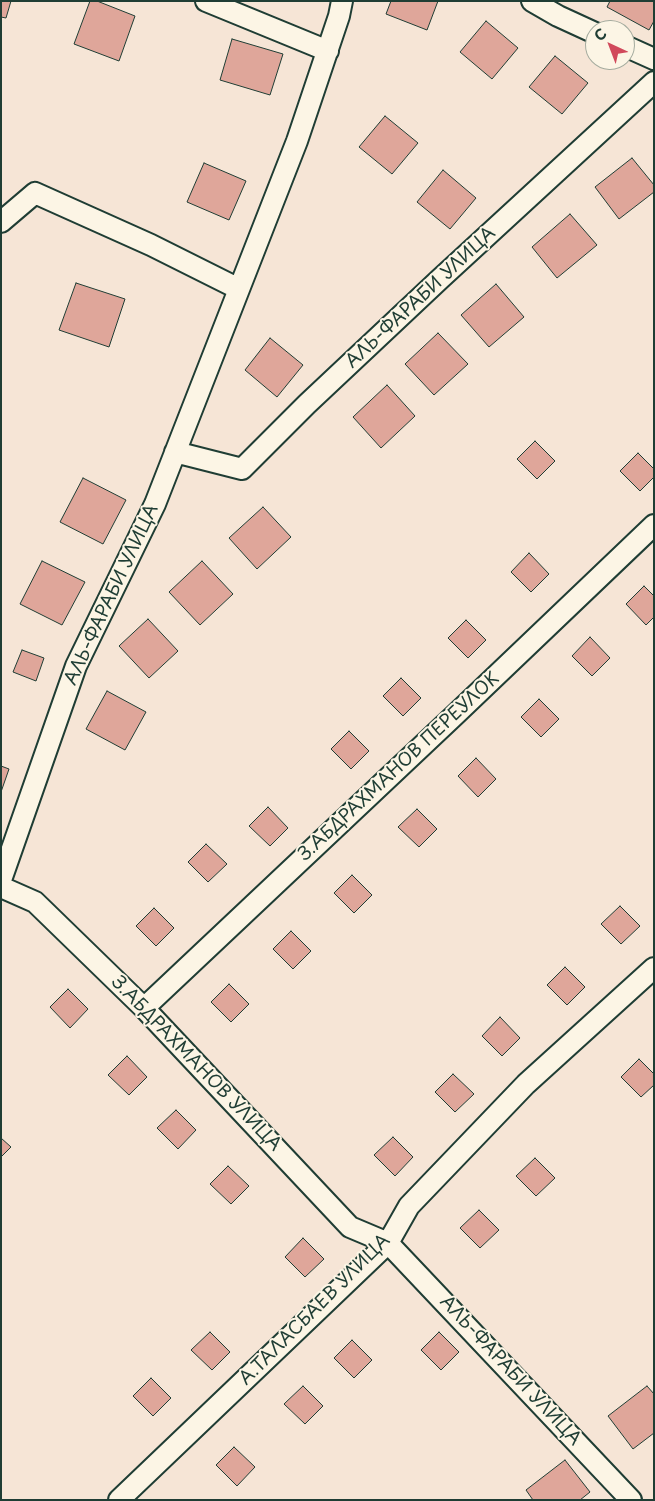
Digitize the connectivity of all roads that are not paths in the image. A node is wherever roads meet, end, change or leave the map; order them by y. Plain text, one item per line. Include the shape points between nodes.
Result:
1 (206, 1) edge
2 (342, 1) edge
3 (532, 1) edge
4 (585, 28) edge
5 (635, 50) edge
6 (328, 51) junction
7 (654, 59) edge
8 (654, 82) edge
9 (1, 222) edge
10 (239, 289) junction
11 (175, 452) junction
12 (654, 525) edge
13 (1, 880) edge
14 (1, 887) edge
15 (654, 968) edge
16 (144, 1008) junction
17 (388, 1243) junction
18 (119, 1500) edge
19 (631, 1500) edge

1 - 6 street
2 - 6 street, АЛЬ-ФАРАБИ УЛИЦА
3 - 4 street
5 - 7 street
6 - 10 street, АЛЬ-ФАРАБИ УЛИЦА
8 - 11 street, АЛЬ-ФАРАБИ УЛИЦА via 440,279 242,469
9 - 10 street via 35,193
10 - 11 street, АЛЬ-ФАРАБИ УЛИЦА
11 - 13 street, АЛЬ-ФАРАБИ УЛИЦА via 155,504 76,666
12 - 16 street, З.АБДРАХМАНОВ ПЕРЕУЛОК
14 - 16 street, З.АБДРАХМАНОВ УЛИЦА via 35,902
15 - 17 street, А.ТАЛАСБАЕВ УЛИЦА via 505,1105 409,1206
16 - 17 street, З.АБДРАХМАНОВ УЛИЦА via 350,1227
17 - 18 street, А.ТАЛАСБАЕВ УЛИЦА
17 - 19 street, АЛЬ-ФАРАБИ УЛИЦА

